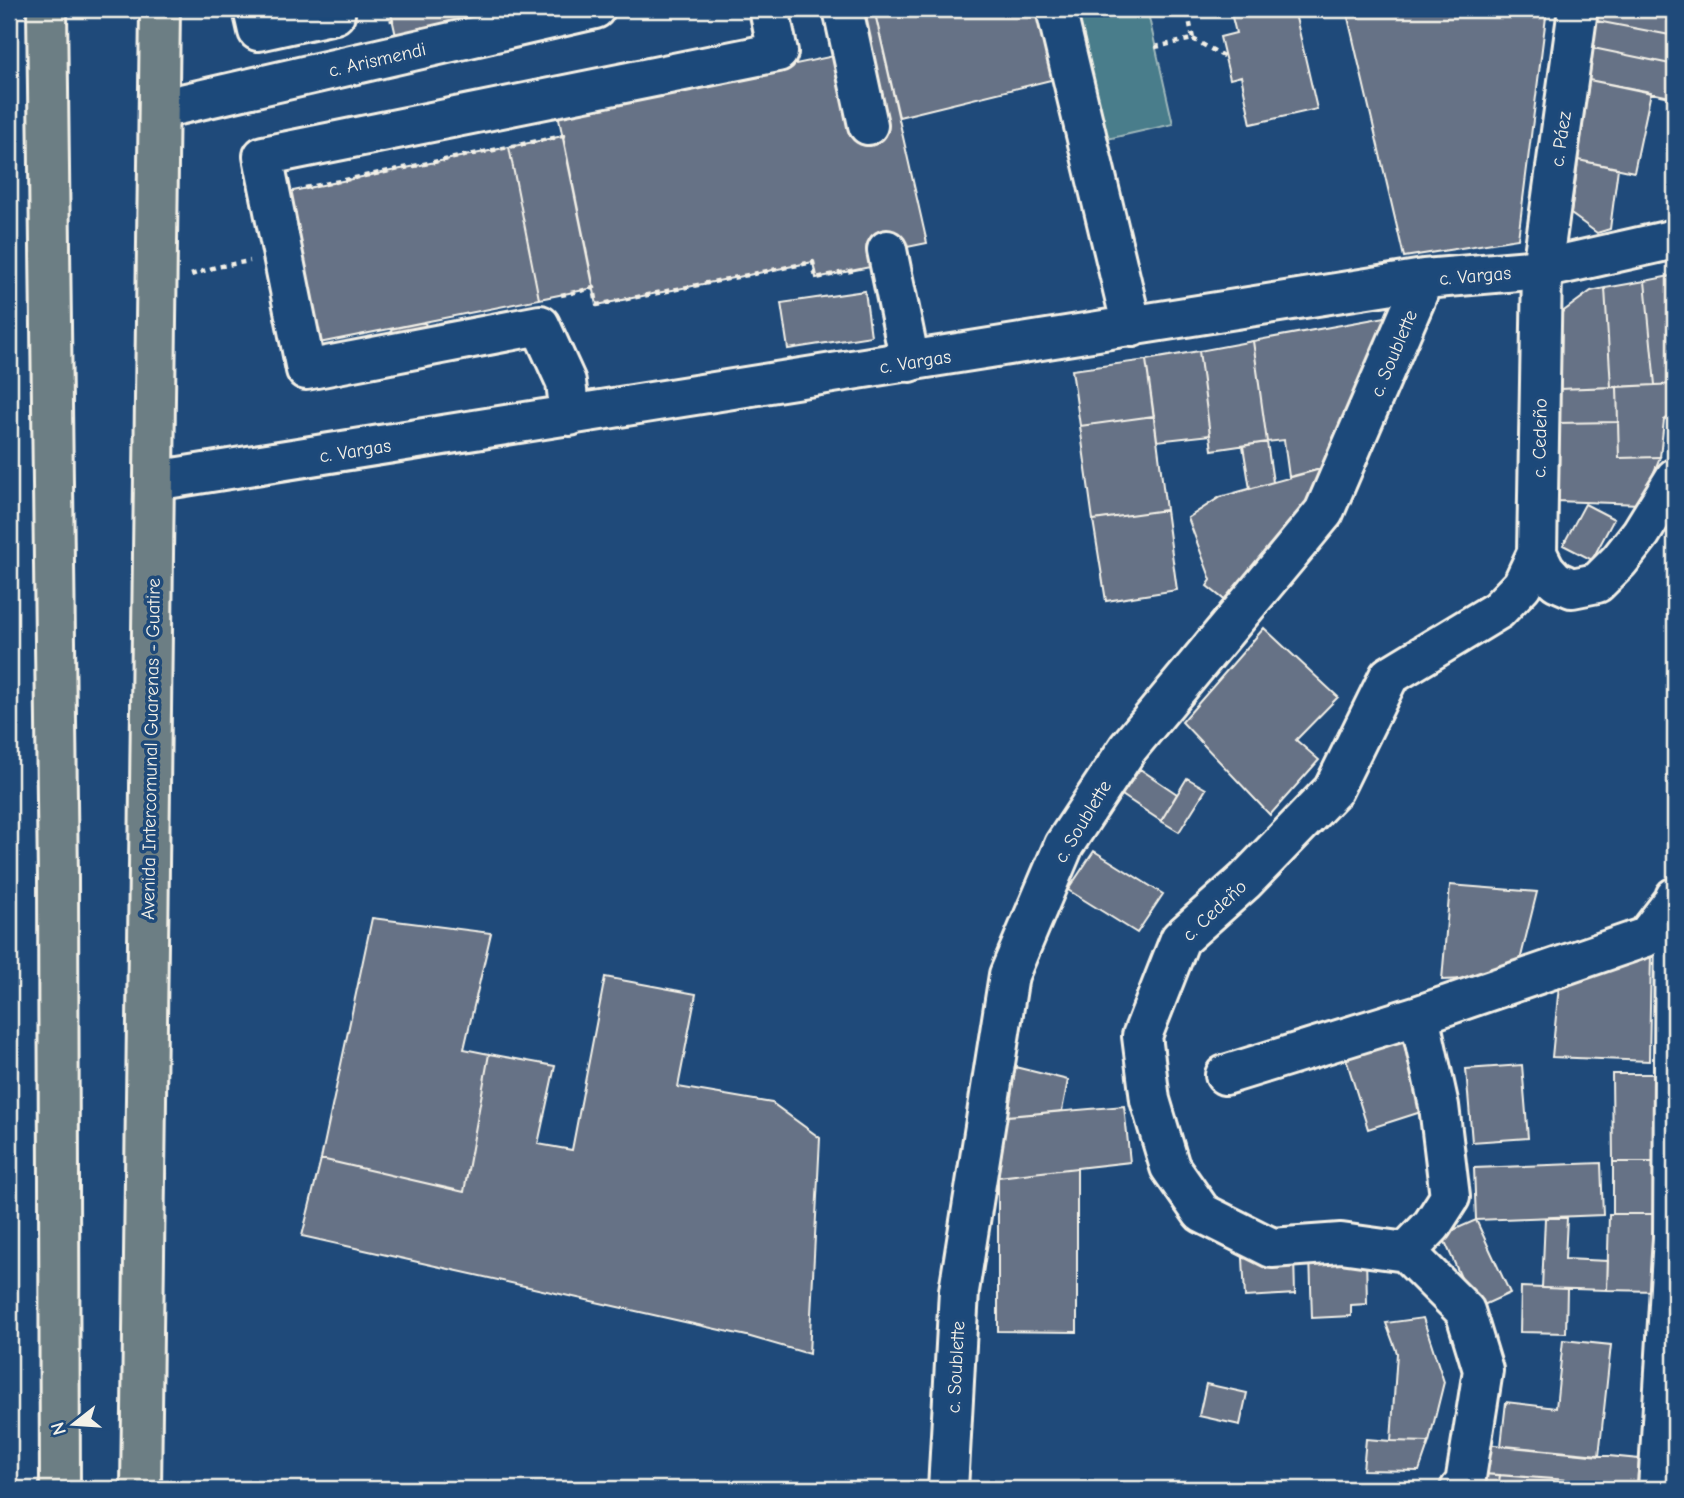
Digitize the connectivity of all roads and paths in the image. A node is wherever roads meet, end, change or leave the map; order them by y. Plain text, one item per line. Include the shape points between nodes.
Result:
1 (47, 9) edge
2 (160, 9) edge
3 (253, 9) edge
4 (334, 9) edge
5 (595, 9) edge
6 (769, 9) edge
7 (787, 9) edge
8 (844, 9) edge
9 (1056, 9) edge
10 (1187, 9) edge
11 (1578, 9) edge
12 (1193, 39) junction
13 (1155, 47) dead end
14 (778, 52) junction
15 (1224, 57) dead end
16 (160, 110) junction
17 (868, 125) dead end
18 (538, 141) dead end
19 (301, 189) dead end
20 (1675, 239) edge
21 (887, 250) joint
22 (282, 256) junction
23 (1542, 269) junction
24 (1424, 279) junction
25 (156, 286) junction
26 (540, 325) junction
27 (1132, 327) junction
28 (910, 362) junction
29 (565, 417) junction
30 (1675, 478) edge
31 (154, 481) junction
32 (1537, 553) junction
33 (1675, 898) edge
34 (1419, 1015) junction
35 (1225, 1075) dead end
36 (1674, 1237) edge
37 (1406, 1252) junction
38 (60, 1489) edge
39 (141, 1489) edge
40 (948, 1489) edge
41 (1460, 1489) edge
42 (1658, 1489) edge

1 - 38 main road
2 - 16 main road, Avenida Intercomunal Guarenas - Guatire
3 - 4 street via 258,31 335,14
5 - 16 street, c. Arismendi
6 - 14 street
7 - 14 street
8 - 17 street
9 - 27 street
10 - 12 path
11 - 23 street, c. Páez
12 - 13 path
12 - 15 path
14 - 22 street via 263,156
16 - 25 main road, Avenida Intercomunal Guarenas - Guatire
18 - 19 path
20 - 23 street, c. Vargas
21 - 26 path via 873,254 875,266 816,278 813,262 597,305 594,288 536,300
21 - 28 street
22 - 25 path via 216,267
22 - 26 street via 306,370
23 - 24 street, c. Vargas
23 - 32 street, c. Cedeño
24 - 27 street, c. Vargas
24 - 40 street, c. Soublette via 1324,512 1128,748 1064,845 1009,975 959,1291
25 - 31 main road, Avenida Intercomunal Guarenas - Guatire
26 - 29 street
27 - 28 street, c. Vargas
28 - 29 street, c. Vargas
29 - 31 street, c. Vargas
30 - 32 street via 1641,533 1597,583 1572,588 1556,581
31 - 39 main road, Avenida Intercomunal Guarenas - Guatire
32 - 37 street, c. Cedeño via 1522,585 1498,610 1389,676 1333,790 1245,881 1180,939 1142,1036 1150,1100 1170,1167 1202,1213 1272,1248 1341,1243
33 - 34 street via 1646,937
33 - 36 street
34 - 35 street
34 - 37 street via 1450,1197
36 - 42 street
37 - 41 street via 1465,1311 1483,1370 1465,1484

